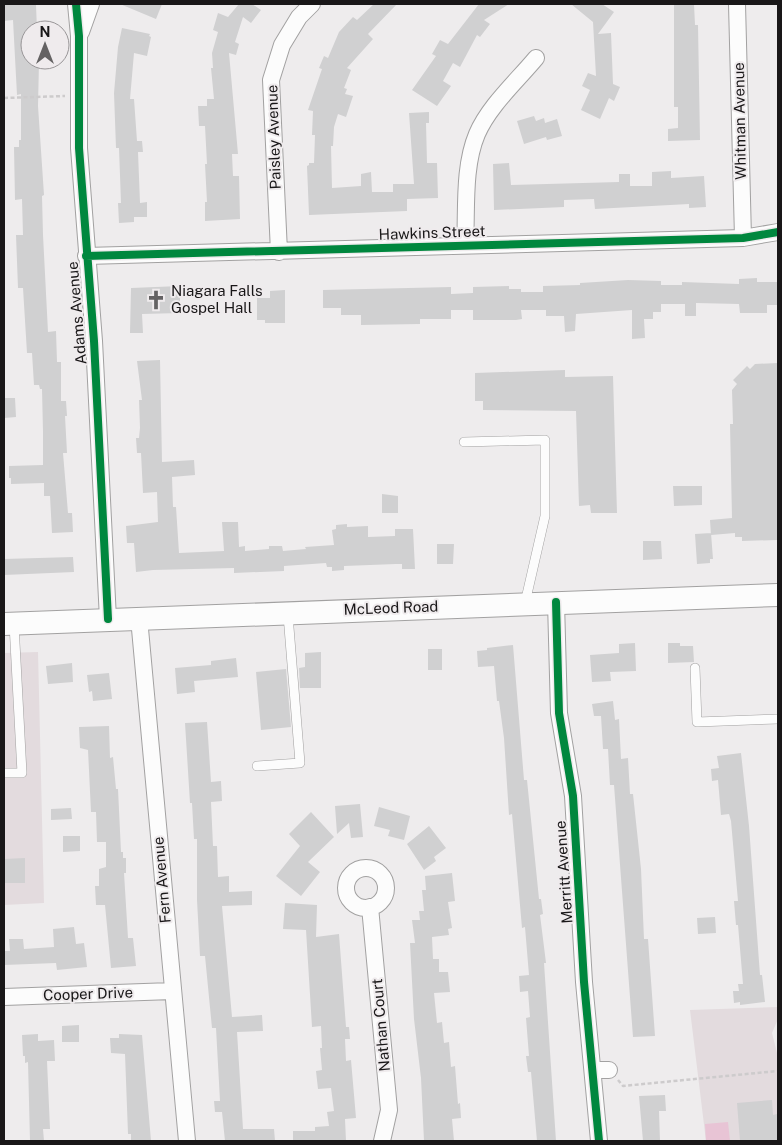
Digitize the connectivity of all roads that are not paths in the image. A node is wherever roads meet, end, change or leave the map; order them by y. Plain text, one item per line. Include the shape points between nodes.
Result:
1 (76, 4) edge
2 (91, 4) edge
3 (312, 4) edge
4 (737, 4) edge
5 (79, 36) junction
6 (536, 58) dead end
7 (778, 232) edge
8 (742, 238) junction
9 (465, 245) junction
10 (279, 252) junction
11 (86, 256) junction
12 (464, 442) dead end
13 (778, 595) edge
14 (556, 602) junction
15 (526, 603) junction
16 (288, 612) junction
17 (139, 618) junction
18 (108, 619) junction
19 (9, 623) edge
20 (695, 668) dead end
21 (778, 720) edge
22 (258, 766) dead end
23 (4, 773) edge
24 (370, 907) dead end
25 (172, 992) junction
26 (4, 997) edge
27 (186, 1141) edge
28 (382, 1141) edge
29 (599, 1141) edge

1 - 5 street, Adams Avenue
2 - 5 street, Adams Avenue
3 - 10 street, Paisley Avenue via 299,17 282,45 271,80
4 - 8 street, Whitman Avenue
5 - 11 street, Adams Avenue via 78,148
6 - 9 street via 485,119 476,136 469,164
7 - 8 street, Hawkins Street
8 - 9 street, Hawkins Street
9 - 10 street, Hawkins Street
10 - 11 street, Hawkins Street
11 - 18 street, Adams Avenue via 94,341
12 - 15 lane via 545,440 546,516
13 - 14 main road, McLeod Road
14 - 15 main road, McLeod Road
14 - 29 street, Merritt Avenue via 559,714 573,796 584,982 601,1070
15 - 16 main road, McLeod Road
16 - 17 main road, McLeod Road
16 - 22 lane via 300,763
17 - 18 main road, McLeod Road
17 - 25 street, Fern Avenue
18 - 19 main road, McLeod Road
19 - 23 lane via 22,773
20 - 21 lane via 697,722
24 - 28 street, Nathan Court via 389,1110
25 - 26 street, Cooper Drive
25 - 27 street, Fern Avenue

